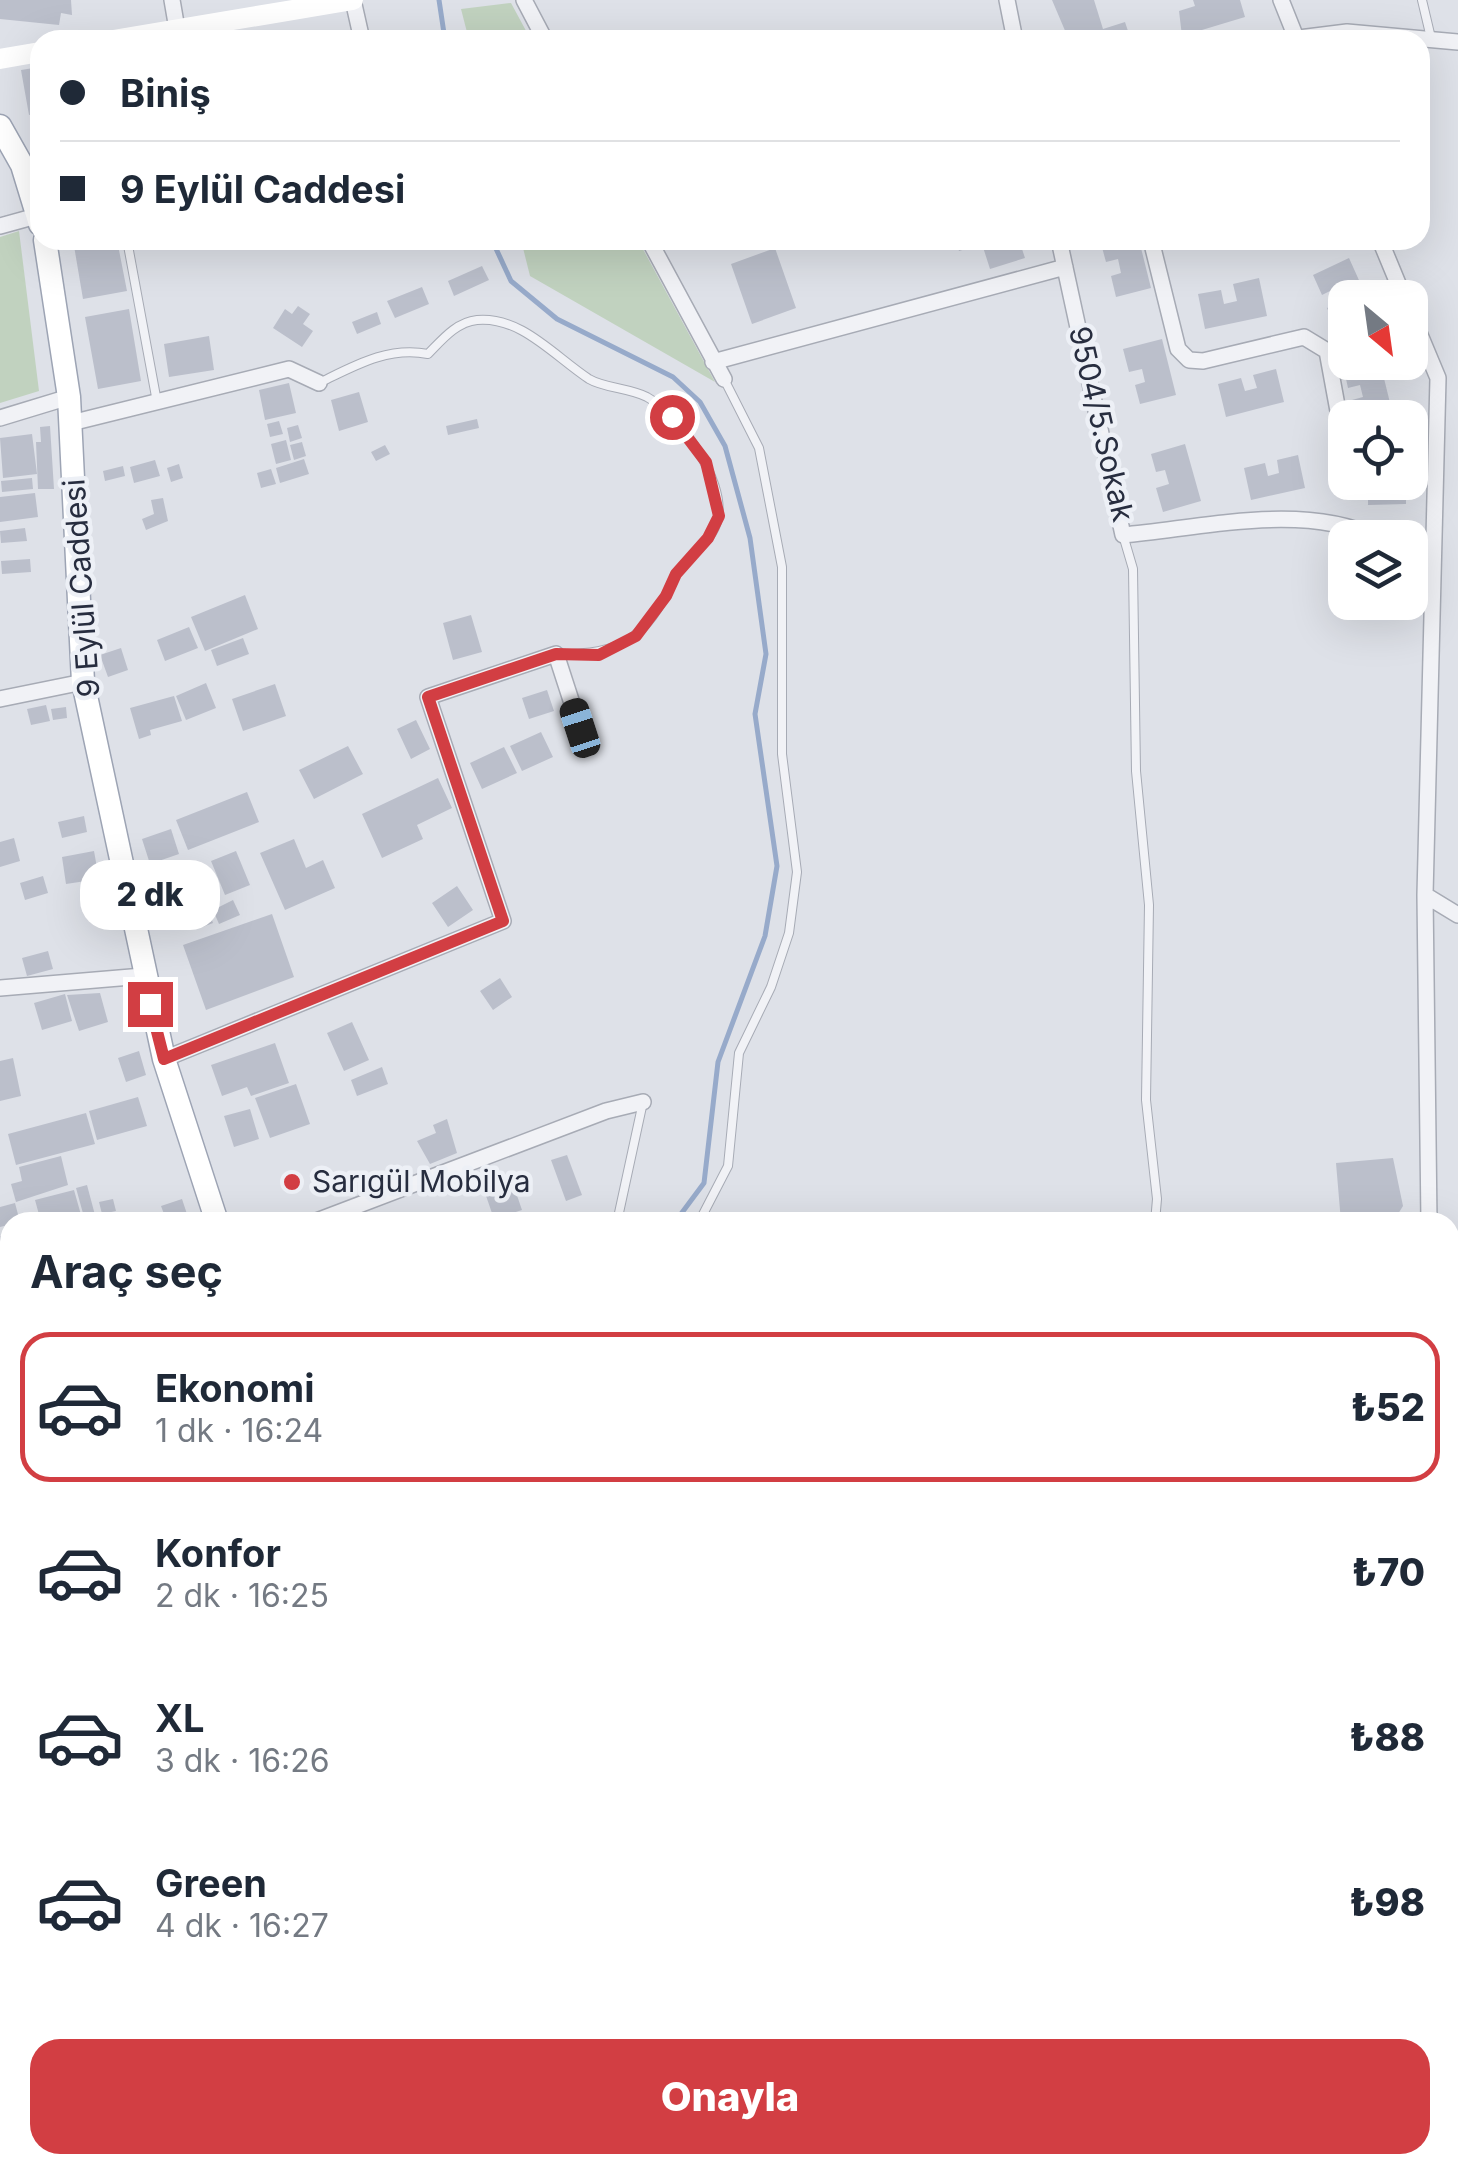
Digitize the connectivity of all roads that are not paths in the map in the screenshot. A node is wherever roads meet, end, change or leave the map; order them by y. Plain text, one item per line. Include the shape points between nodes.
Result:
1 (172, 0) edge
2 (353, 0) edge
3 (524, 0) edge
4 (1007, 0) edge
5 (1281, 0) edge
6 (1422, 0) edge
7 (177, 29) junction
8 (171, 30) edge
9 (360, 30) edge
10 (540, 30) edge
11 (1014, 30) edge
12 (1289, 30) edge
13 (1429, 30) edge
14 (1430, 34) edge
15 (1431, 38) joint
16 (1458, 42) edge
17 (30, 54) edge
18 (0, 59) edge
19 (0, 126) edge
20 (30, 190) edge
21 (30, 220) edge
22 (0, 226) edge
23 (47, 250) edge
24 (129, 250) edge
25 (655, 250) edge
26 (1062, 250) edge
27 (1153, 250) edge
28 (1384, 250) edge
29 (1066, 266) junction
30 (1397, 280) edge
31 (1428, 354) edge
32 (713, 362) junction
33 (724, 379) joint
34 (319, 384) joint
35 (69, 398) junction
36 (1335, 400) edge
37 (157, 402) junction
38 (0, 418) edge
39 (71, 422) junction
40 (1328, 523) edge
41 (1123, 536) junction
42 (1428, 562) edge
43 (1432, 564) junction
44 (556, 654) junction
45 (83, 682) junction
46 (0, 700) edge
47 (580, 728) dead end
48 (1425, 895) junction
49 (1458, 915) edge
50 (144, 976) junction
51 (0, 988) edge
52 (164, 1059) junction
53 (643, 1102) joint
54 (214, 1212) edge
55 (340, 1212) edge
56 (619, 1212) edge
57 (704, 1212) edge
58 (1156, 1212) edge
59 (1429, 1212) edge

1 - 7 street
2 - 7 street
2 - 9 street
3 - 10 street
4 - 11 street
5 - 12 street
6 - 13 lane
7 - 8 street
14 - 15 lane
15 - 16 street
17 - 18 street
19 - 20 main road
21 - 22 street
23 - 35 main road, 9 Eylül Caddesi
24 - 37 lane
25 - 32 street
26 - 29 street, 9504/5.Sokak
27 - 36 street via 1178,349 1189,360 1304,336 1326,352
28 - 30 street
29 - 32 street
29 - 41 street, 9504/5.Sokak
31 - 43 street via 1438,378
32 - 33 street
33 - 57 lane via 758,448 782,566 782,754 797,872 789,933 740,1054 728,1166
34 - 37 street via 289,369
34 - 44 lane via 380,356 428,354 473,320 504,321 590,380 648,398 672,417 706,462 719,516 636,636 599,655
35 - 38 street
35 - 39 main road, 9 Eylül Caddesi
37 - 39 street
39 - 45 main road, 9 Eylül Caddesi
40 - 41 street, 9504/5.Sokak via 1278,521
41 - 58 lane via 1133,568 1136,771 1149,905 1146,1100
42 - 43 street
43 - 48 street
44 - 47 street
44 - 52 street via 428,697 503,921
45 - 46 street
45 - 50 main road, 9 Eylül Caddesi
48 - 49 street
48 - 59 street
50 - 51 street
50 - 52 main road, 9 Eylül Caddesi
52 - 54 main road, 9 Eylül Caddesi
53 - 55 street
53 - 56 lane

